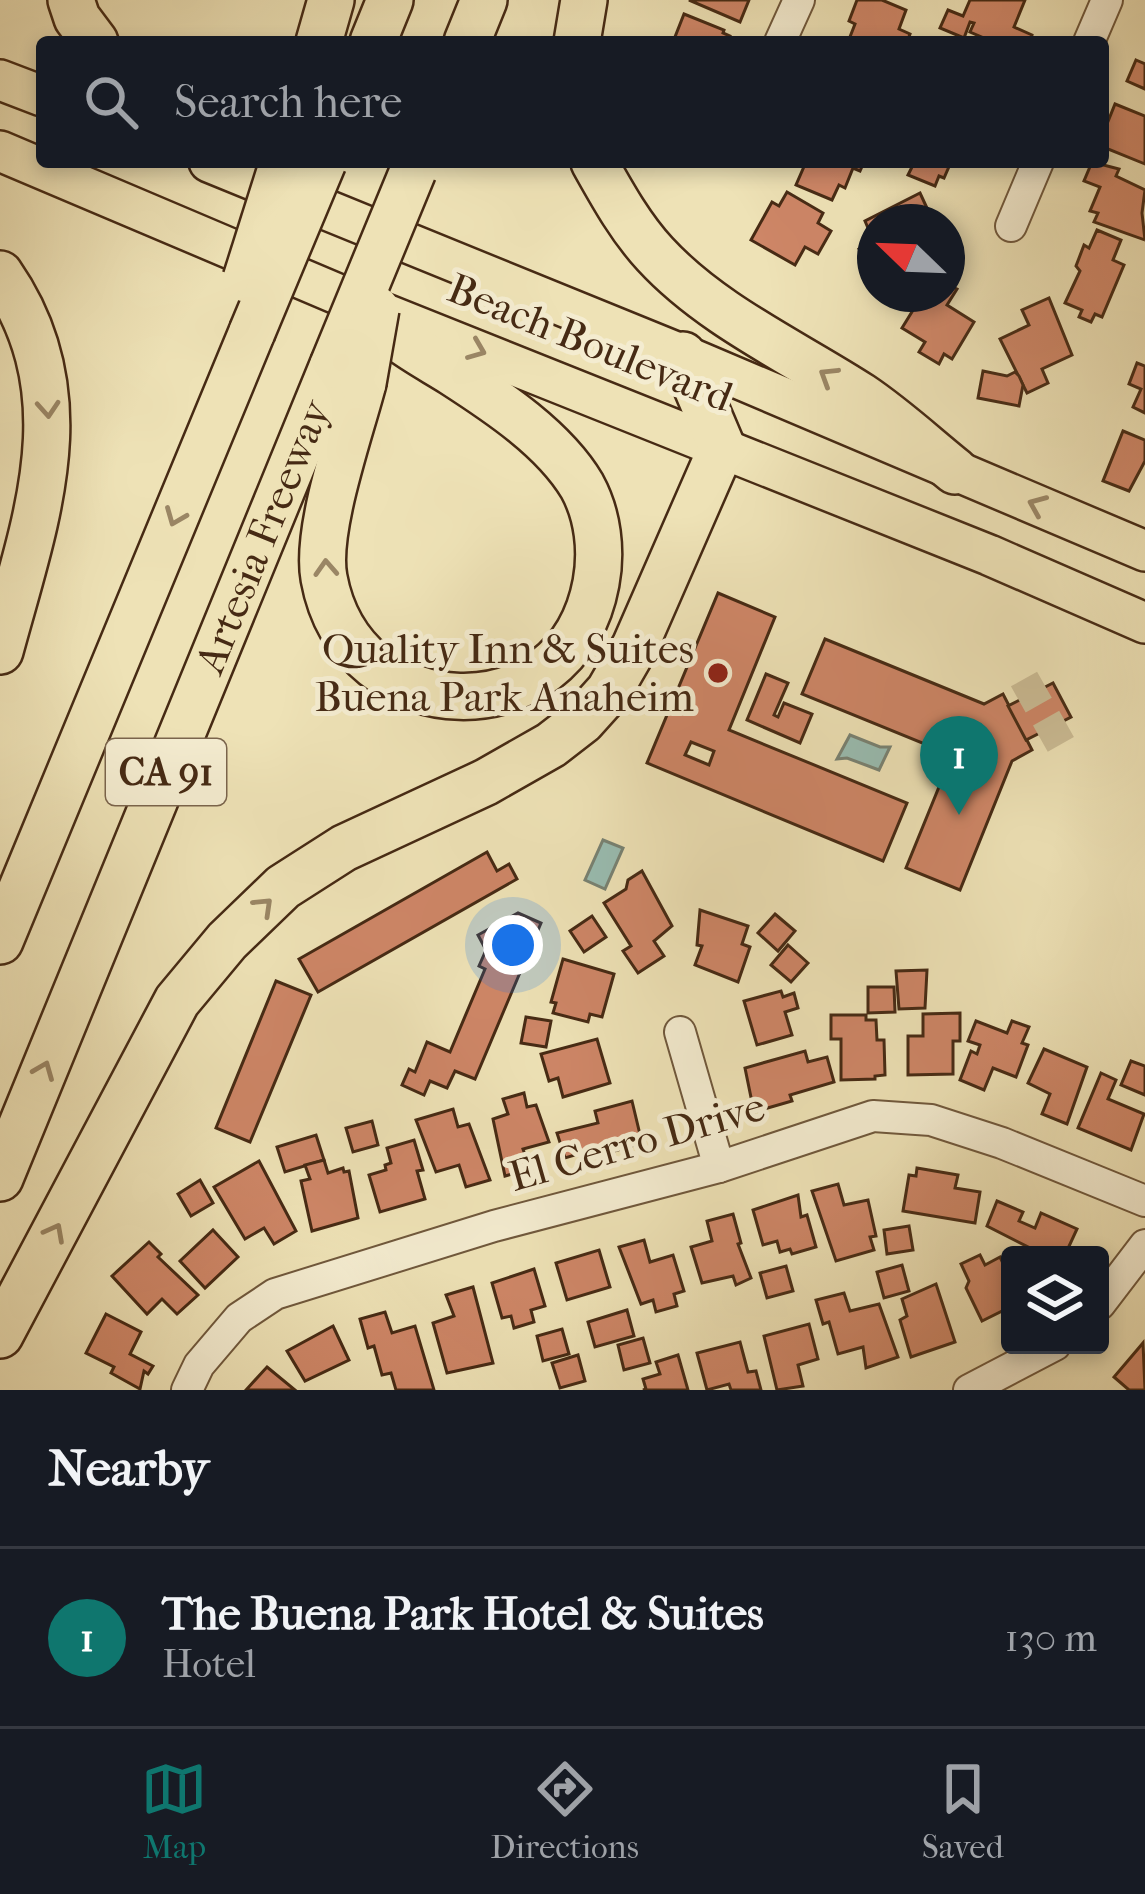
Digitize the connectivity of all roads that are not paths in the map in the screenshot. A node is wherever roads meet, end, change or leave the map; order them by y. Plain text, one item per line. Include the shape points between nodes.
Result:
1 (71, 0) edge
2 (331, 0) edge
3 (390, 0) edge
4 (484, 0) edge
5 (584, 0) edge
6 (800, 0) edge
7 (1107, 0) edge
8 (90, 36) edge
9 (321, 36) edge
10 (375, 36) edge
11 (469, 36) edge
12 (578, 36) edge
13 (783, 36) edge
14 (1092, 36) edge
15 (0, 80) edge
16 (36, 94) edge
17 (0, 152) edge
18 (36, 167) edge
19 (38, 168) edge
20 (238, 168) edge
21 (320, 168) edge
22 (413, 168) edge
23 (597, 168) edge
24 (1035, 168) edge
25 (286, 178) edge
26 (1011, 226) dead end
27 (0, 274) edge
28 (368, 307) junction
29 (242, 327) junction
30 (683, 355) junction
31 (348, 374) junction
32 (722, 447) junction
33 (955, 471) junction
34 (1145, 550) edge
35 (1145, 623) edge
36 (0, 651) edge
37 (0, 941) edge
38 (680, 1032) dead end
39 (719, 1167) junction
40 (0, 1178) edge
41 (1145, 1201) edge
42 (1145, 1245) edge
43 (1109, 1292) edge
44 (0, 1335) edge
45 (1040, 1354) edge
46 (988, 1386) edge
47 (187, 1390) edge

1 - 8 highway
2 - 9 highway
3 - 10 highway
4 - 11 highway
5 - 12 highway
6 - 13 street
7 - 14 street
15 - 16 main road
17 - 18 main road, Beach Boulevard
19 - 28 main road, Beach Boulevard
20 - 25 main road, Beach Boulevard
21 - 29 highway, Artesia Freeway / CA 91, bridge
22 - 31 highway, bridge
33 -> 23 highway via 656,255
24 - 26 street
25 - 29 highway, bridge
25 - 30 main road, Beach Boulevard
27 -> 36 highway via 37,340 50,435
28 -> 31 highway via 384,330 485,393 562,459 591,509 599,564 586,621 567,651 518,687 461,698 399,683 355,648 336,615 323,575
28 -> 32 main road, Beach Boulevard
29 -> 37 highway, Artesia Freeway / CA 91 via 207,440
30 - 32 highway
30 - 33 main road, Beach Boulevard
40 -> 31 highway, Artesia Freeway / CA 91
32 - 35 main road, Beach Boulevard
44 -> 32 highway via 178,1001 284,887 344,848 486,782 582,721 635,646
34 -> 33 main road, Beach Boulevard
38 - 39 street
39 - 41 street, El Cerro Drive via 873,1116 931,1120
39 - 47 street, El Cerro Drive via 275,1294 239,1318
42 - 43 street
45 - 46 street

